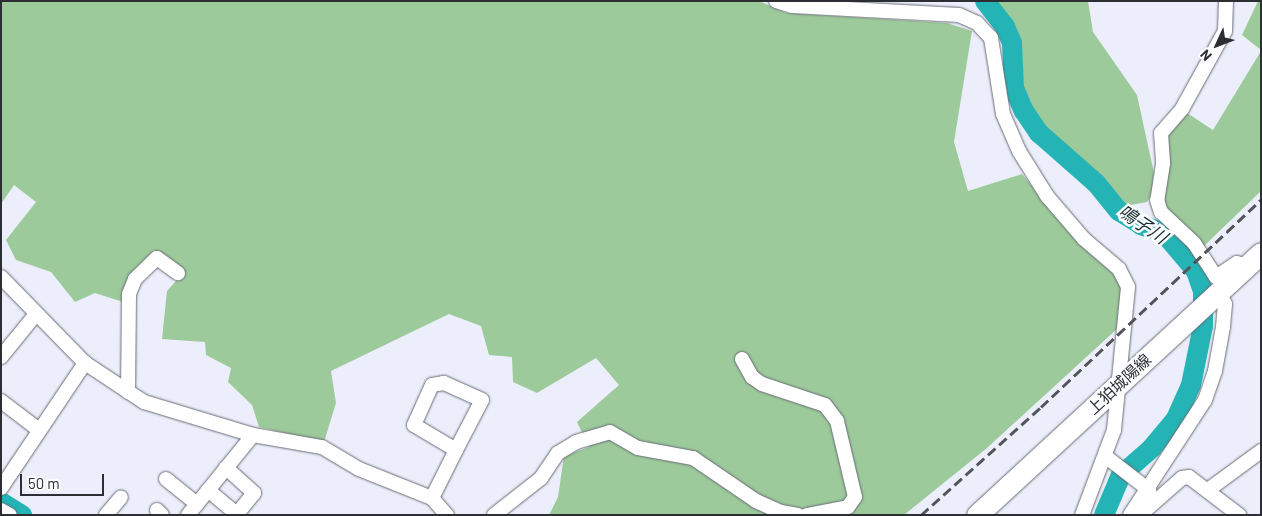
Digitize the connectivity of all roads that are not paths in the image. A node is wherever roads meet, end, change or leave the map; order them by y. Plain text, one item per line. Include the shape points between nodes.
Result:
1 (776, 1) edge
2 (1226, 1) edge
3 (1254, 259) edge
4 (178, 273) dead end
5 (2, 280) edge
6 (1219, 291) junction
7 (36, 314) junction
8 (1, 356) edge
9 (742, 359) dead end
10 (85, 363) junction
11 (1117, 385) junction
12 (128, 392) junction
13 (1, 402) edge
14 (39, 430) junction
15 (253, 435) junction
16 (456, 450) junction
17 (1261, 451) edge
18 (1108, 458) junction
19 (226, 468) junction
20 (166, 479) dead end
21 (1146, 487) junction
22 (1, 488) edge
23 (208, 490) junction
24 (1208, 490) junction
25 (121, 497) dead end
26 (432, 498) junction
27 (192, 509) edge
28 (1, 510) edge
29 (1134, 514) edge
30 (10, 515) edge
31 (106, 515) edge
32 (448, 515) edge
33 (494, 515) edge
34 (798, 515) edge
35 (807, 515) edge
36 (977, 515) edge
37 (1082, 515) edge
38 (1239, 515) edge

1 - 11 street via 792,6 959,15 977,23 991,38 1003,114 1019,151 1047,196 1084,239 1119,268 1126,280 1128,294
2 - 3 street via 1225,31 1182,109 1161,133 1163,164 1158,200 1161,212 1194,243 1216,277 1236,263
3 - 6 main road, 上狛城陽線
4 - 12 street via 157,258 135,279 129,294
5 - 7 street
6 - 11 main road, 上狛城陽線
6 - 21 street via 1225,304 1223,327 1215,371 1205,400
7 - 8 street
7 - 10 street
9 - 35 street via 752,377 762,384 824,405 837,421 855,496 848,507
10 - 12 street
10 - 14 street
11 - 18 street via 1114,430
11 - 36 main road, 上狛城陽線
12 - 15 street via 144,402
13 - 14 street
14 - 22 street
15 - 19 street
15 - 26 street via 322,447 359,469
16 - 16 street via 482,400 444,383 432,385 414,425
16 - 26 street
17 - 24 street
18 - 21 street
18 - 37 street
19 - 23 street
19 - 23 street via 254,493 237,514
20 - 27 street
21 - 29 street
23 - 27 street
24 - 29 street via 1189,476 1182,478
24 - 38 street
25 - 31 street
26 - 32 street
28 - 30 street
33 - 34 street via 541,478 558,453 576,442 610,432 638,448 693,458 756,501 781,512

